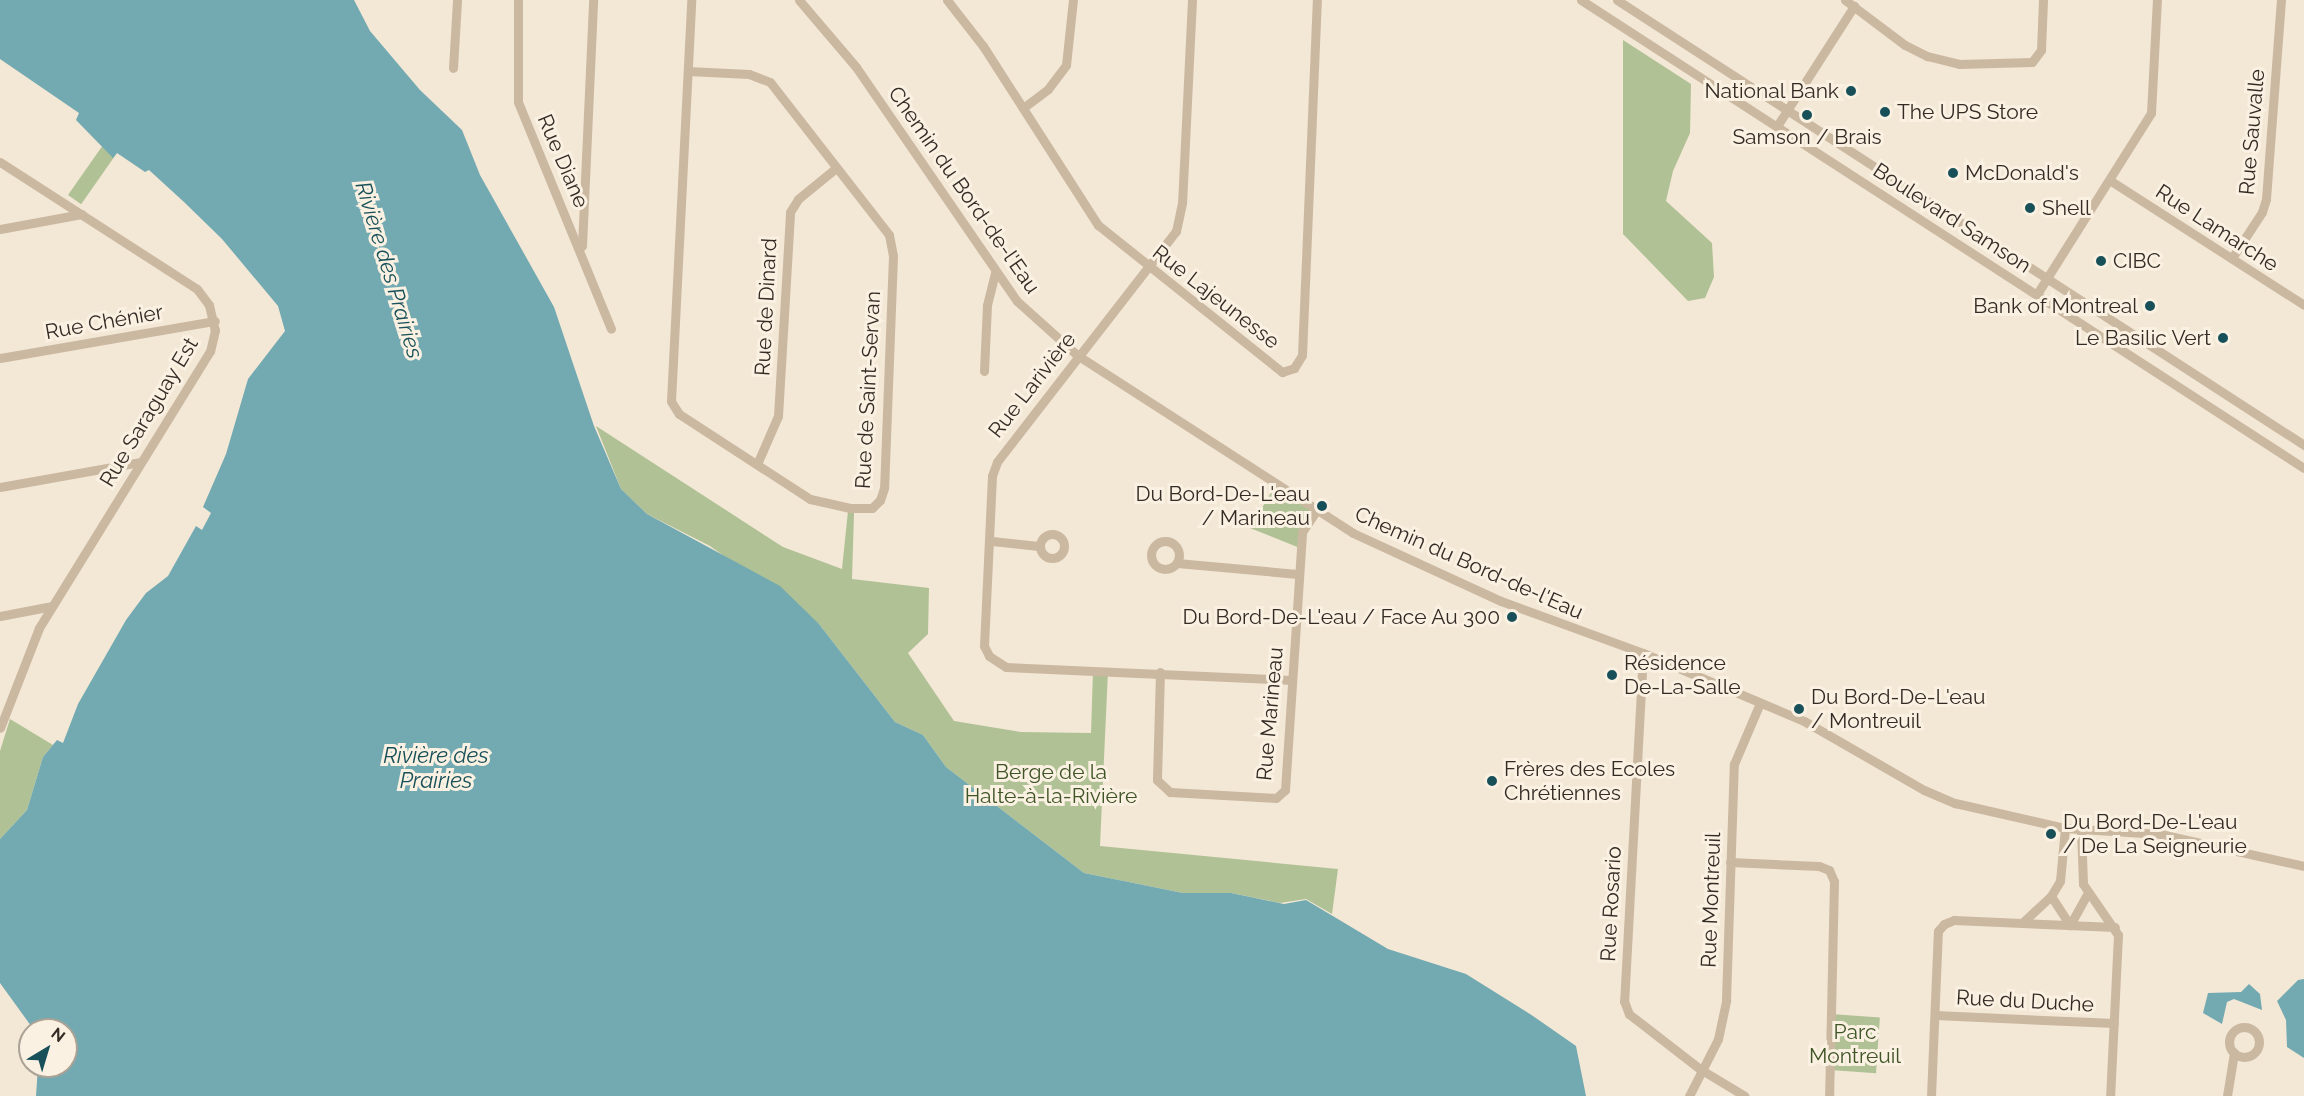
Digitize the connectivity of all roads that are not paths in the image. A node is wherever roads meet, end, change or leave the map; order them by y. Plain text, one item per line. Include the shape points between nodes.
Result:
1 (457, 0) edge
2 (518, 0) edge
3 (593, 0) edge
4 (691, 0) edge
5 (800, 0) edge
6 (947, 0) edge
7 (1074, 0) edge
8 (1192, 0) edge
9 (1317, 0) edge
10 (1581, 0) edge
11 (1617, 0) edge
12 (1845, 0) edge
13 (2043, 0) edge
14 (2157, 0) edge
15 (2281, 0) edge
16 (1854, 6) junction
17 (453, 68) dead end
18 (688, 71) junction
19 (1023, 108) junction
20 (1787, 110) junction
21 (1777, 126) junction
22 (0, 162) edge
23 (836, 168) junction
24 (2111, 181) junction
25 (82, 214) junction
26 (0, 229) edge
27 (582, 251) junction
28 (2232, 258) junction
29 (1147, 267) junction
30 (995, 272) junction
31 (2046, 279) junction
32 (2037, 294) junction
33 (2304, 305) edge
34 (215, 321) junction
35 (611, 329) dead end
36 (1077, 355) junction
37 (0, 358) edge
38 (984, 371) dead end
39 (2304, 445) edge
40 (141, 462) junction
41 (757, 464) junction
42 (2304, 468) edge
43 (0, 487) edge
44 (1316, 511) junction
45 (992, 541) junction
46 (1039, 546) dead end
47 (1177, 563) dead end
48 (1298, 574) junction
49 (52, 606) junction
50 (0, 616) edge
51 (1643, 653) junction
52 (1160, 672) junction
53 (1292, 680) junction
54 (1760, 703) junction
55 (0, 728) edge
56 (2065, 828) junction
57 (2081, 829) junction
58 (1730, 862) junction
59 (2304, 866) edge
60 (2087, 894) junction
61 (2051, 896) junction
62 (2022, 923) junction
63 (2070, 925) junction
64 (2115, 927) junction
65 (1935, 1015) junction
66 (2114, 1023) junction
67 (2234, 1053) dead end
68 (1700, 1069) junction
69 (1689, 1096) edge
70 (1745, 1096) edge
71 (1829, 1096) edge
72 (1931, 1096) edge
73 (2110, 1096) edge
74 (2227, 1096) edge

1 - 17 street
2 - 27 street, Rue Diane via 518,102
3 - 27 street
4 - 18 street, Rue de Saint-Servan
5 - 30 street, Chemin du Bord-de-l'Eau via 856,67
6 - 19 street, Rue Lajeunesse
7 - 19 street via 1066,65 1048,89
8 - 29 street, Rue Larivière via 1182,203 1176,231
9 - 29 street, Rue Lajeunesse via 1302,355 1294,368 1282,372
10 - 21 street, Boulevard Samson
11 - 20 street, Boulevard Samson
12 - 16 street
13 - 16 street via 2041,50 2032,62 2025,64 1959,64 1928,56 1905,45
14 - 24 street via 2151,113
15 - 28 street, Rue Sauvalle via 2266,199 2262,213
16 - 20 street
18 - 23 street, Rue de Saint-Servan via 749,74 770,82
18 - 41 street, Rue de Saint-Servan via 671,401 679,414
19 - 29 street, Rue Lajeunesse via 1098,225
20 - 21 street
20 - 31 street, Boulevard Samson
21 - 32 street, Boulevard Samson
22 - 25 street, Rue Saraguay Est
23 - 41 street, Rue de Dinard via 798,198 789,212 778,416
23 - 41 street, Rue de Saint-Servan via 889,235 893,256 884,488 872,508 850,508 810,499
24 - 28 street, Rue Lamarche
24 - 31 street
25 - 26 street
25 - 34 street, Rue Saraguay Est via 197,289
27 - 35 street, Rue Diane
28 - 33 street, Rue Lamarche
29 - 36 street, Rue Larivière
30 - 36 street, Chemin du Bord-de-l'Eau via 1017,301
30 - 38 street via 987,305
31 - 32 street
31 - 39 street, Boulevard Samson
32 - 42 street, Boulevard Samson
34 - 37 street, Rue Chénier
34 - 40 street, Rue Saraguay Est via 210,351
36 - 44 street, Chemin du Bord-de-l'Eau
36 - 45 street, Rue Larivière via 997,462 992,476
40 - 43 street
40 - 49 street, Rue Saraguay Est
44 - 48 street, Rue Marineau via 1302,532
44 - 51 street, Chemin du Bord-de-l'Eau via 1353,533 1501,601
45 - 46 street
45 - 52 street, Rue Larivière via 984,646 989,656 1006,667
47 - 48 street
48 - 53 street, Rue Marineau
49 - 50 street
49 - 55 street, Rue Saraguay Est via 27,655
51 - 54 street, Chemin du Bord-de-l'Eau
51 - 68 street, Rue Rosario via 1624,1001 1629,1014
52 - 53 street, Rue Larivière
52 - 53 street, Rue Marineau via 1156,780 1170,792 1276,798 1285,790
54 - 56 street, Chemin du Bord-de-l'Eau via 1836,737 1924,790 1989,813
54 - 58 street, Rue Montreuil via 1734,764
56 - 57 street, Chemin du Bord-de-l'Eau
56 - 61 street via 2062,871
57 - 59 street, Chemin du Bord-de-l'Eau via 2160,834
57 - 60 street via 2081,870
58 - 68 street, Rue Montreuil via 1726,1000 1718,1039
58 - 71 street via 1819,866 1829,870 1834,881
60 - 63 street
60 - 64 street
61 - 62 street
61 - 63 street
62 - 63 street
62 - 65 street via 1954,920 1944,924 1938,932
63 - 64 street
64 - 66 street via 2118,935
65 - 66 street, Rue du Duche
65 - 72 street
66 - 73 street
67 - 74 street
68 - 69 street, Rue Montreuil
68 - 70 street, Rue Rosario

